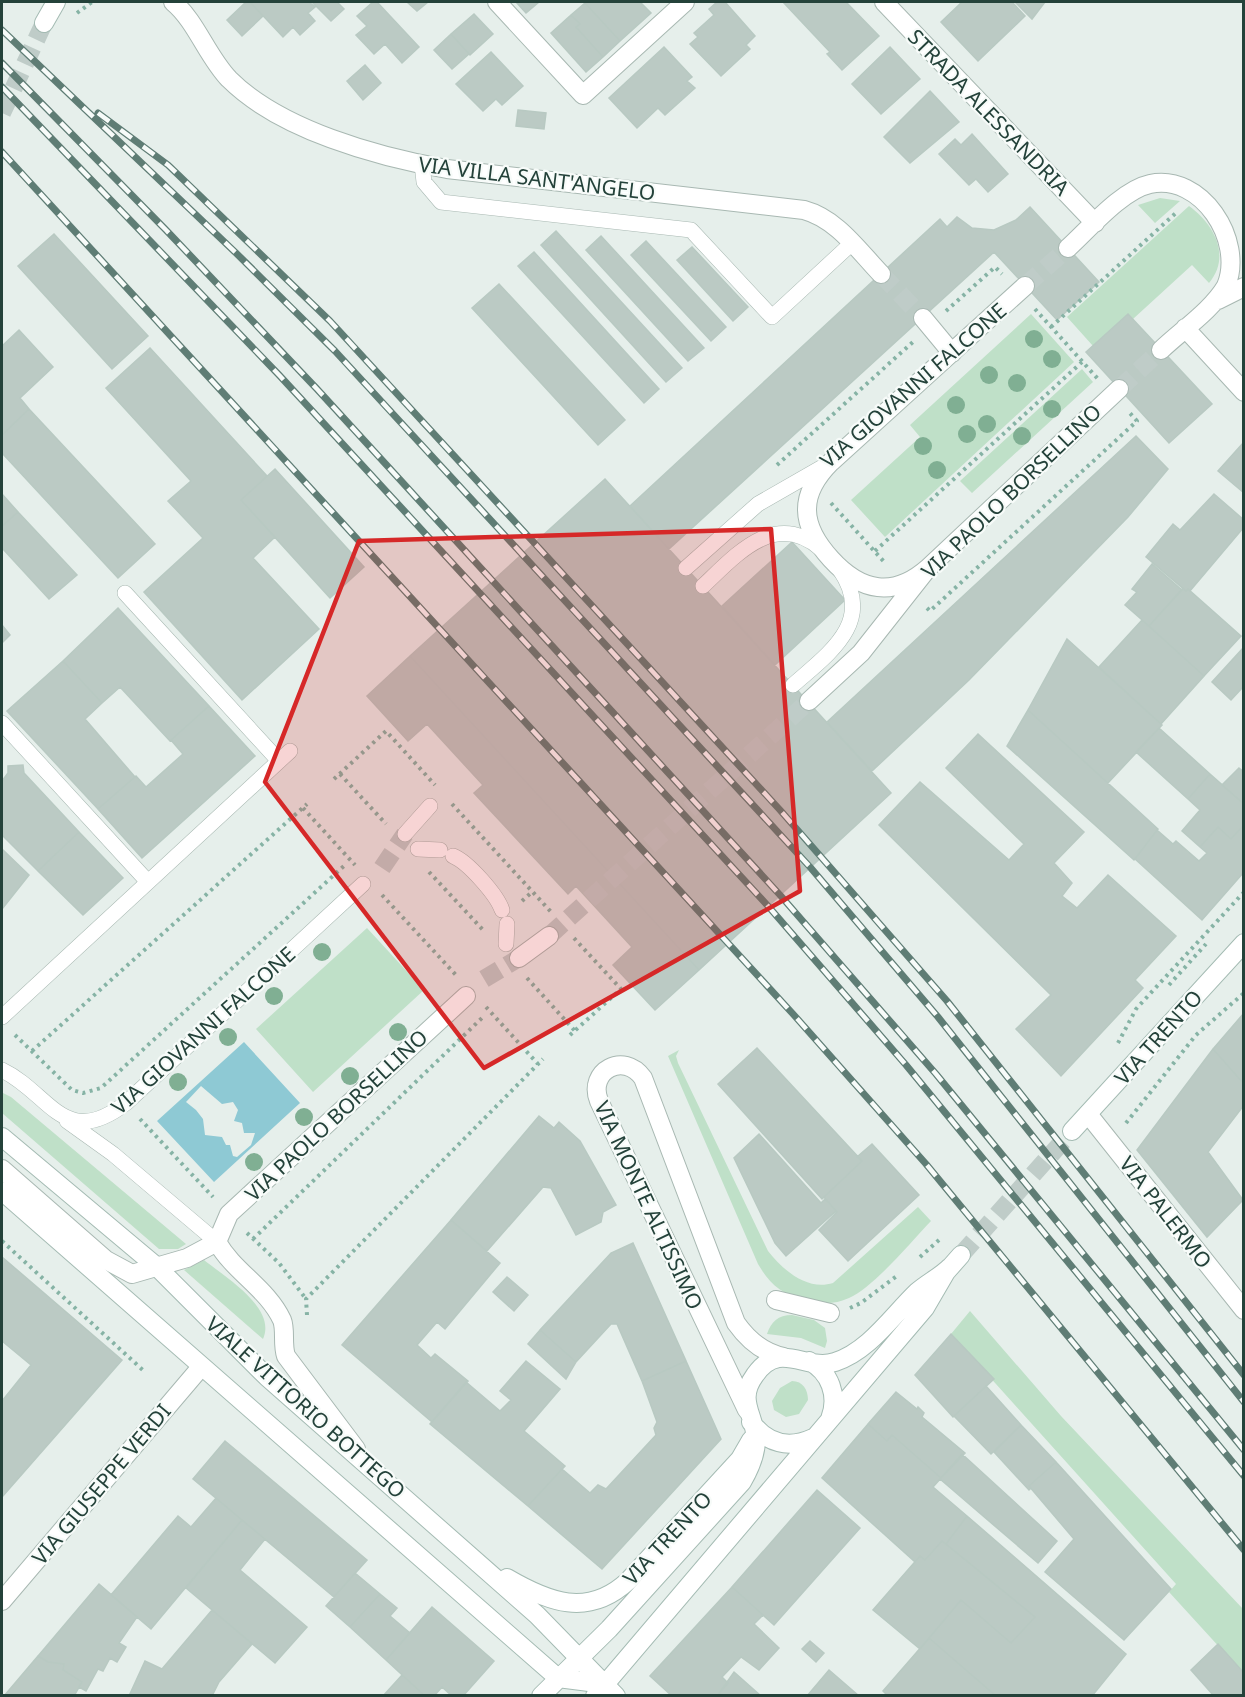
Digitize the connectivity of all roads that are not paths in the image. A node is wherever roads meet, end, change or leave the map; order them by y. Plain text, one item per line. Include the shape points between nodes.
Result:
1 (173, 2) edge
2 (497, 2) edge
3 (684, 2) edge
4 (884, 2) edge
5 (55, 3) edge
6 (185, 9) edge
7 (44, 23) tunnel mouth
8 (422, 164) junction
9 (1208, 205) junction
10 (1095, 223) junction
11 (1244, 232) edge
12 (852, 243) junction
13 (1068, 248) tunnel mouth
14 (881, 273) tunnel mouth
15 (1244, 287) edge
16 (1021, 290) tunnel mouth
17 (1207, 307) junction
18 (931, 318) tunnel mouth
19 (1185, 328) junction
20 (1161, 350) tunnel mouth
21 (951, 353) junction
22 (1111, 386) tunnel mouth
23 (1244, 392) edge
24 (831, 462) junction
25 (824, 552) junction
26 (686, 568) dead end
27 (838, 568) junction
28 (928, 568) junction
29 (703, 586) dead end
30 (125, 592) dead end
31 (793, 685) dead end
32 (809, 702) tunnel mouth
33 (2, 723) edge
34 (430, 806) dead end
35 (405, 834) tunnel mouth
36 (418, 849) dead end
37 (366, 881) road end
38 (148, 882) junction
39 (549, 936) tunnel mouth
40 (1244, 943) edge
41 (506, 944) dead end
42 (519, 964) tunnel mouth
43 (474, 999) tunnel mouth
44 (2, 1017) edge
45 (2, 1070) edge
46 (50, 1109) junction
47 (1088, 1114) junction
48 (1072, 1131) tunnel mouth
49 (2, 1137) edge
50 (2, 1169) edge
51 (2, 1191) edge
52 (216, 1242) junction
53 (158, 1268) junction
54 (776, 1300) dead end
55 (1244, 1310) edge
56 (830, 1313) road end
57 (784, 1357) junction
58 (806, 1359) junction
59 (201, 1367) junction
60 (749, 1415) junction
61 (825, 1427) junction
62 (366, 1463) junction
63 (480, 1562) junction
64 (2, 1601) edge
65 (578, 1658) junction
66 (558, 1678) junction
67 (605, 1692) edge
68 (541, 1695) edge

1 - 6 street, VIA VILLA SANT'ANGELO
2 - 3 street via 583,95
4 - 10 street, STRADA ALESSANDRIA
5 - 7 street
6 - 8 street, VIA VILLA SANT'ANGELO via 210,57 250,96 298,123 342,141
8 - 12 street, VIA VILLA SANT'ANGELO via 804,210 818,214
8 - 12 lane via 424,182 441,202 692,230 772,317
9 - 10 street via 1185,187 1148,184 1126,195
9 - 11 street
9 - 17 street via 1232,238 1234,263 1226,286
10 - 13 street
12 - 14 street, VIA VILLA SANT'ANGELO
15 - 17 street
16 - 21 street, VIA GIOVANNI FALCONE
17 - 19 street
18 - 21 street
19 - 20 street
19 - 23 street
21 - 24 street, VIA GIOVANNI FALCONE
22 - 28 street, VIA PAOLO BORSELLINO
24 - 25 street via 816,479 807,502 809,526
24 - 26 lane, VIA GIOVANNI FALCONE via 758,504
25 - 27 street
25 - 29 lane via 792,534 767,535 746,546
27 - 28 street via 862,584 885,588 910,582
27 - 31 lane via 852,595 850,625 837,645
28 - 32 street, VIA PAOLO BORSELLINO via 861,653
30 - 38 lane via 285,756
33 - 38 lane
34 - 35 lane
36 - 41 lane via 451,852 467,866 507,912
37 - 46 lane, VIA GIOVANNI FALCONE via 117,1110 100,1119 79,1122
38 - 44 lane
39 - 42 street
40 - 47 street, VIA TRENTO
43 - 52 street, VIA PAOLO BORSELLINO via 229,1214
45 - 46 lane, VIA GIOVANNI FALCONE
46 - 52 lane via 113,1154
47 - 48 street, VIA TRENTO
47 - 55 street, VIA PALERMO
49 - 53 street, VIALE VITTORIO BOTTEGO
50 - 53 street via 106,1260 132,1274
51 - 59 street, VIALE VITTORIO BOTTEGO
52 - 53 street
52 - 62 street via 227,1260 265,1294 283,1322 286,1356
53 - 62 street, VIALE VITTORIO BOTTEGO via 267,1377
54 - 56 street
57 - 58 street
57 - 60 street, VIA TRENTO via 764,1365 751,1380 746,1400
57 - 60 street, VIA MONTE ALTISSIMO via 760,1347 736,1323 642,1078 627,1065 607,1069 598,1078 596,1094
58 - 61 street via 830,1381 834,1402
58 - 61 street via 830,1364 854,1352 955,1261 925,1308
59 - 64 street, VIA GIUSEPPE VERDI
59 - 66 street, VIALE VITTORIO BOTTEGO
60 - 61 street via 764,1436 782,1444 803,1443
60 - 63 street, VIA TRENTO via 752,1438 740,1459 613,1593 592,1601 547,1600
60 - 65 street, VIA TRENTO via 756,1442 742,1482
61 - 67 street via 791,1462
62 - 63 street, VIALE VITTORIO BOTTEGO
63 - 65 street, VIALE VITTORIO BOTTEGO
65 - 66 street, VIA TRENTO
65 - 67 street, VIALE VITTORIO BOTTEGO
66 - 67 street
66 - 68 street, VIA TRENTO

